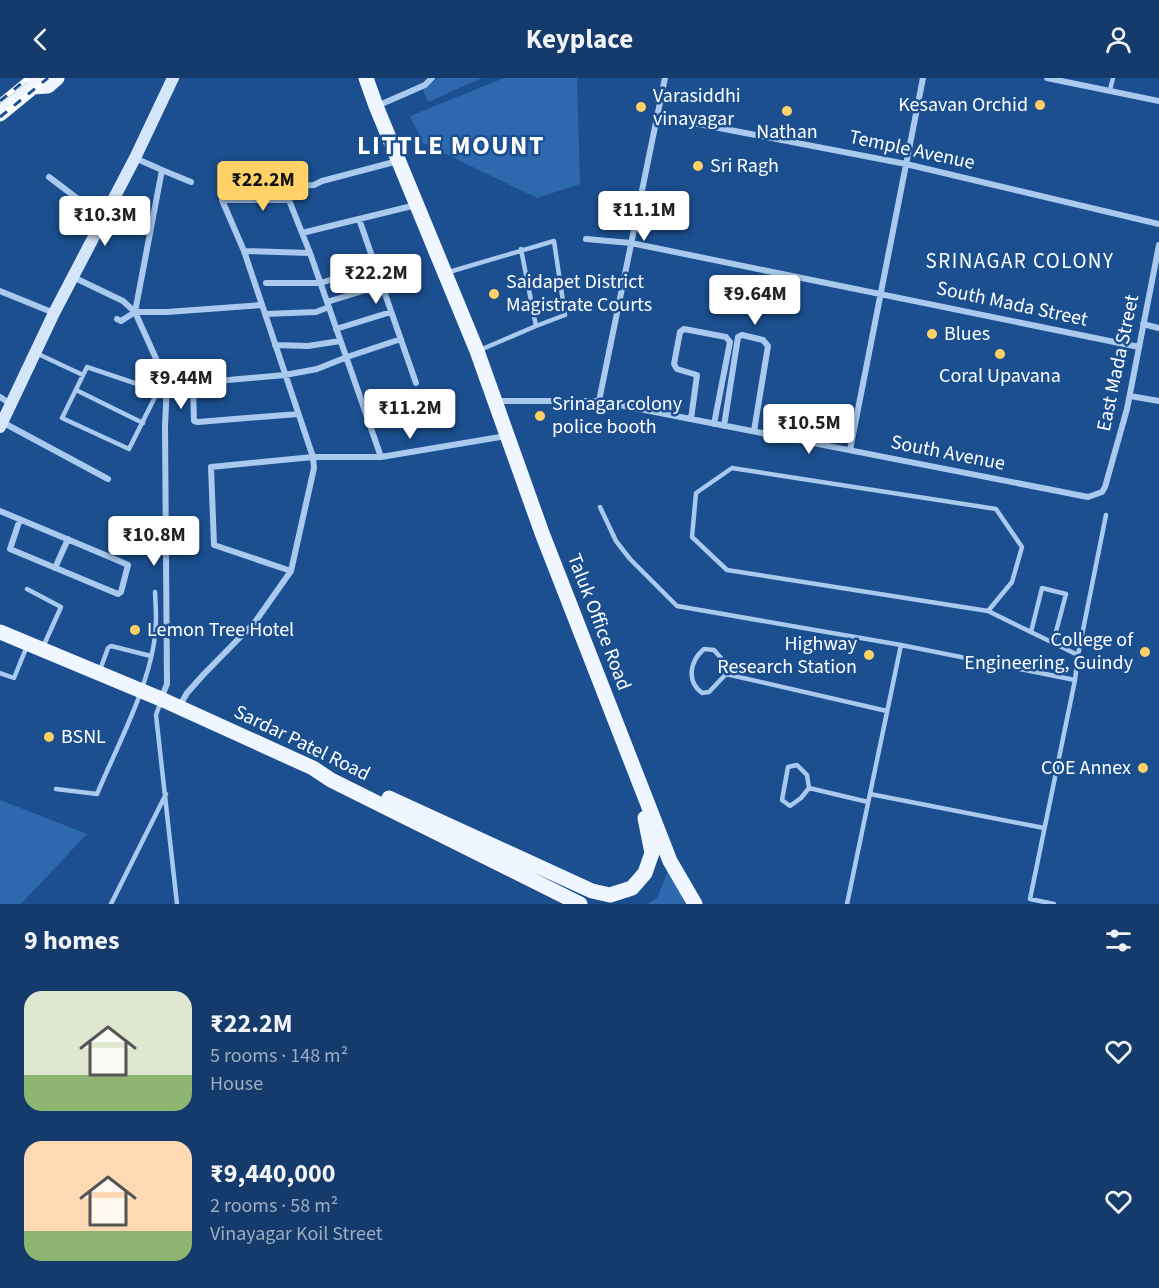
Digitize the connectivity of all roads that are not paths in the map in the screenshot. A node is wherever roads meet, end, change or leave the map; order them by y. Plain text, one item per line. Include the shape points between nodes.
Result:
1 (57, 78) edge
2 (173, 78) edge
3 (366, 78) edge
4 (432, 78) edge
5 (665, 78) edge
6 (922, 78) edge
7 (1047, 78) edge
8 (1113, 78) edge
9 (32, 81) edge
10 (1075, 81) edge
11 (1110, 90) junction
12 (1159, 101) edge
13 (376, 106) junction
14 (0, 114) edge
15 (657, 116) junction
16 (135, 158) junction
17 (399, 161) junction
18 (906, 164) junction
19 (162, 170) junction
20 (49, 177) dead end
21 (191, 182) dead end
22 (289, 186) dead end
23 (417, 205) junction
24 (103, 218) junction
25 (359, 219) junction
26 (1159, 224) edge
27 (302, 233) junction
28 (586, 239) dead end
29 (631, 243) junction
30 (1159, 245) edge
31 (521, 249) junction
32 (244, 251) junction
33 (310, 253) junction
34 (375, 265) junction
35 (445, 273) junction
36 (73, 277) junction
37 (266, 283) dead end
38 (321, 284) junction
39 (382, 285) junction
40 (1152, 286) junction
41 (1159, 288) edge
42 (0, 291) edge
43 (880, 294) junction
44 (262, 305) junction
45 (328, 305) junction
46 (135, 312) junction
47 (391, 312) junction
48 (54, 313) junction
49 (265, 314) junction
50 (117, 319) dead end
51 (1143, 324) junction
52 (536, 326) junction
53 (1159, 328) edge
54 (336, 329) junction
55 (401, 339) junction
56 (340, 341) junction
57 (275, 345) junction
58 (1139, 347) junction
59 (477, 351) junction
60 (36, 353) junction
61 (346, 357) junction
62 (83, 375) junction
63 (285, 375) junction
64 (416, 383) dead end
65 (76, 390) junction
66 (1130, 396) junction
67 (0, 397) edge
68 (496, 401) junction
69 (598, 401) junction
70 (1159, 401) edge
71 (12, 405) junction
72 (298, 414) junction
73 (691, 419) junction
74 (143, 423) junction
75 (1, 424) edge
76 (714, 424) junction
77 (724, 426) junction
78 (754, 431) junction
79 (508, 435) junction
80 (850, 450) junction
81 (313, 457) junction
82 (381, 457) junction
83 (108, 479) dead end
84 (1105, 487) joint
85 (600, 507) dead end
86 (0, 511) edge
87 (1106, 515) dead end
88 (20, 519) junction
89 (68, 539) junction
90 (55, 568) junction
91 (291, 571) junction
92 (27, 589) dead end
93 (155, 592) dead end
94 (988, 610) junction
95 (0, 632) edge
96 (1031, 632) junction
97 (1053, 643) junction
98 (901, 645) junction
99 (35, 646) junction
100 (1078, 655) junction
101 (152, 656) junction
102 (0, 673) edge
103 (99, 673) junction
104 (726, 674) junction
105 (1075, 680) junction
106 (141, 690) junction
107 (161, 699) junction
108 (179, 707) junction
109 (887, 711) junction
110 (313, 768) junction
111 (634, 768) junction
112 (809, 788) junction
113 (56, 789) dead end
114 (166, 794) junction
115 (870, 794) junction
116 (868, 802) junction
117 (1044, 828) junction
118 (1029, 902) edge
119 (111, 904) edge
120 (177, 904) edge
121 (580, 904) edge
122 (695, 904) edge
123 (847, 904) edge
124 (1054, 904) edge

1 - 9 main road via 48,86
2 - 16 main road
3 - 13 main road
4 - 13 street via 425,85
5 - 15 street
6 - 18 street
7 - 10 street
8 - 11 lane
9 - 14 main road
10 - 11 street
11 - 12 street
13 - 17 main road
15 - 18 street, Temple Avenue
15 - 29 street
16 - 19 street
16 - 24 main road
17 - 22 street via 314,185
17 - 23 main road
18 - 26 street, Temple Avenue
18 - 43 street
19 - 21 street
19 - 46 street
20 - 24 street
23 - 25 street
23 - 35 main road, Taluk Office Road
24 - 36 main road
25 - 27 street
25 - 34 street
27 - 32 street via 289,201 222,200
27 - 33 street
28 - 29 street, South Mada Street
29 - 43 street, South Mada Street
29 - 69 street
30 - 40 street, East Mada Street
31 - 35 lane
31 - 52 lane
31 - 52 lane via 554,241 565,315
32 - 33 street
32 - 44 street
33 - 38 street
34 - 38 street
34 - 39 street
35 - 59 main road, Taluk Office Road
36 - 46 street via 123,301
36 - 48 main road
37 - 38 street
38 - 45 street
39 - 45 street
39 - 47 street
40 - 41 street
40 - 51 street, East Mada Street
42 - 48 street
43 - 58 street, South Mada Street
43 - 80 street
44 - 46 street
44 - 49 street
45 - 49 street via 316,312
45 - 54 street
46 - 50 street via 121,321
46 - 107 street via 167,383 167,684
47 - 54 street
47 - 55 street
48 - 60 main road
49 - 57 street
51 - 53 street
51 - 58 street, East Mada Street
52 - 59 lane
54 - 56 street
55 - 61 street
55 - 64 street
56 - 57 street via 308,346
56 - 61 street
57 - 63 street
58 - 66 street, East Mada Street
59 - 68 main road, Taluk Office Road
60 - 62 lane
60 - 71 main road
61 - 63 street via 317,369
61 - 82 street
62 - 65 lane
62 - 74 lane via 87,367 158,391
63 - 72 street
63 - 72 street via 195,383 194,421
65 - 74 lane
65 - 74 lane via 62,418 129,449
66 - 70 street
66 - 84 street, East Mada Street
67 - 71 street
68 - 69 street, South Avenue
68 - 79 main road, Taluk Office Road
69 - 73 street, South Avenue
71 - 75 main road
72 - 81 street
73 - 76 street, South Avenue
73 - 76 street via 697,375 677,369 674,364 680,332 684,329 730,342
75 - 83 street
76 - 77 street, South Avenue
77 - 78 street, South Avenue
77 - 78 street via 741,336 763,340 768,346
78 - 80 street, South Avenue
79 - 82 street
79 - 111 main road, Taluk Office Road
80 - 84 street, South Avenue via 1088,497
81 - 82 street
81 - 91 street via 314,468
81 - 91 street via 211,467 214,545
85 - 98 lane via 616,541 630,559 677,606
86 - 88 street
87 - 100 lane
88 - 89 street
88 - 90 street via 10,549
89 - 90 street
89 - 90 street via 128,565 121,592
91 - 108 street via 255,622 187,693
92 - 99 lane via 61,607
93 - 101 lane via 157,623
94 - 94 lane via 727,570 692,537 696,493 732,468 996,509 1022,547 1012,582
94 - 96 lane
95 - 99 main road, Sardar Patel Road
96 - 97 lane
96 - 97 lane via 1042,588 1066,594
97 - 100 lane
98 - 105 lane
98 - 109 lane
99 - 102 lane via 14,678
99 - 103 main road, Sardar Patel Road
100 - 105 lane
101 - 103 lane via 111,646
101 - 106 lane
103 - 106 main road, Sardar Patel Road
104 - 104 lane via 714,650 704,649 696,656 692,677 695,688 702,693 709,692
104 - 109 lane
105 - 117 lane
106 - 107 main road, Sardar Patel Road
106 - 113 lane via 97,794
107 - 108 main road, Sardar Patel Road
107 - 114 lane via 156,715
108 - 110 main road, Sardar Patel Road
109 - 115 lane
110 - 111 main road via 334,773 592,891 610,895 632,888 645,873 652,853
110 - 121 main road, Sardar Patel Road
111 - 122 main road, Taluk Office Road via 670,861
112 - 112 lane via 807,775 797,765 788,766 782,800 790,806
112 - 116 lane
114 - 119 lane
114 - 120 lane
115 - 116 lane
115 - 117 lane
116 - 123 lane
117 - 118 lane
118 - 124 lane

